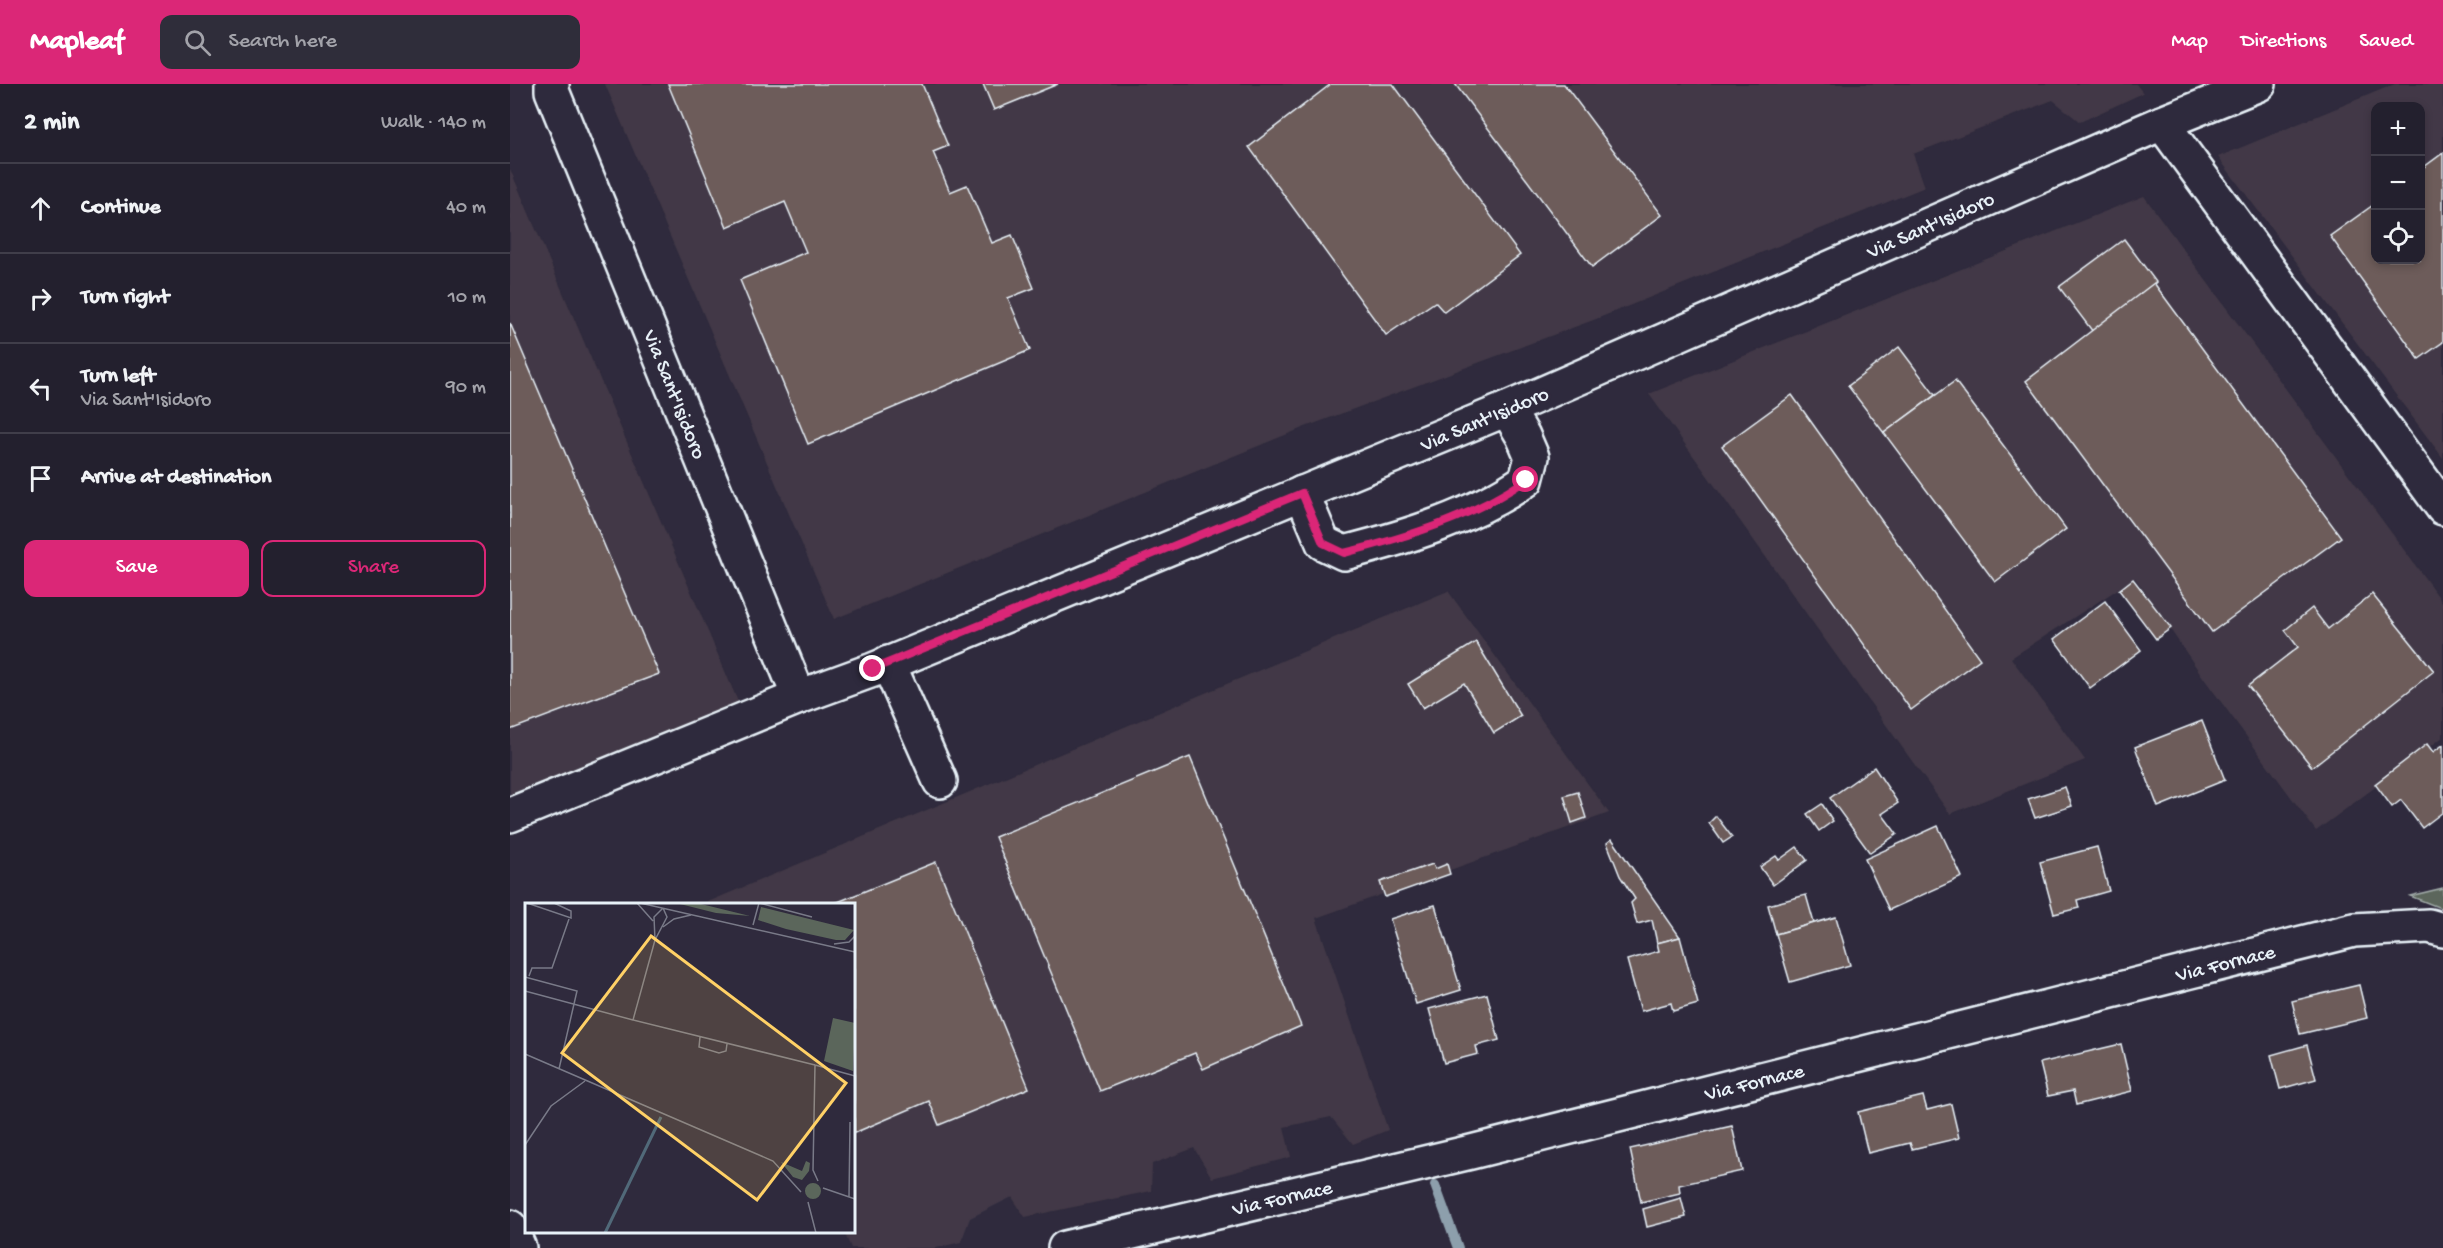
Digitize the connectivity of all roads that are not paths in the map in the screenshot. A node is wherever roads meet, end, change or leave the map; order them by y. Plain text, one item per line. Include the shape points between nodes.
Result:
1 (2259, 84) edge
2 (550, 86) edge
3 (2162, 123) junction
4 (1507, 409) junction
5 (1302, 493) junction
6 (2443, 508) edge
7 (888, 663) junction
8 (799, 697) junction
9 (940, 781) dead end
10 (510, 815) edge
11 (2443, 930) edge
12 (510, 1227) edge
13 (519, 1248) edge
14 (1065, 1248) edge

1 - 3 street, Via Sant'Isidoro
2 - 8 street, Via Sant'Isidoro
3 - 4 street, Via Sant'Isidoro
3 - 6 street
4 - 5 street, Via Sant'Isidoro
4 - 5 street via 1532,457 1526,480 1497,500 1395,540 1344,553 1323,543
5 - 7 street, Via Sant'Isidoro
7 - 8 street, Via Sant'Isidoro
7 - 9 street
8 - 10 street, Via Sant'Isidoro
11 - 14 street, Via Fornace via 2429,926 2354,930 1482,1149
12 - 13 street

